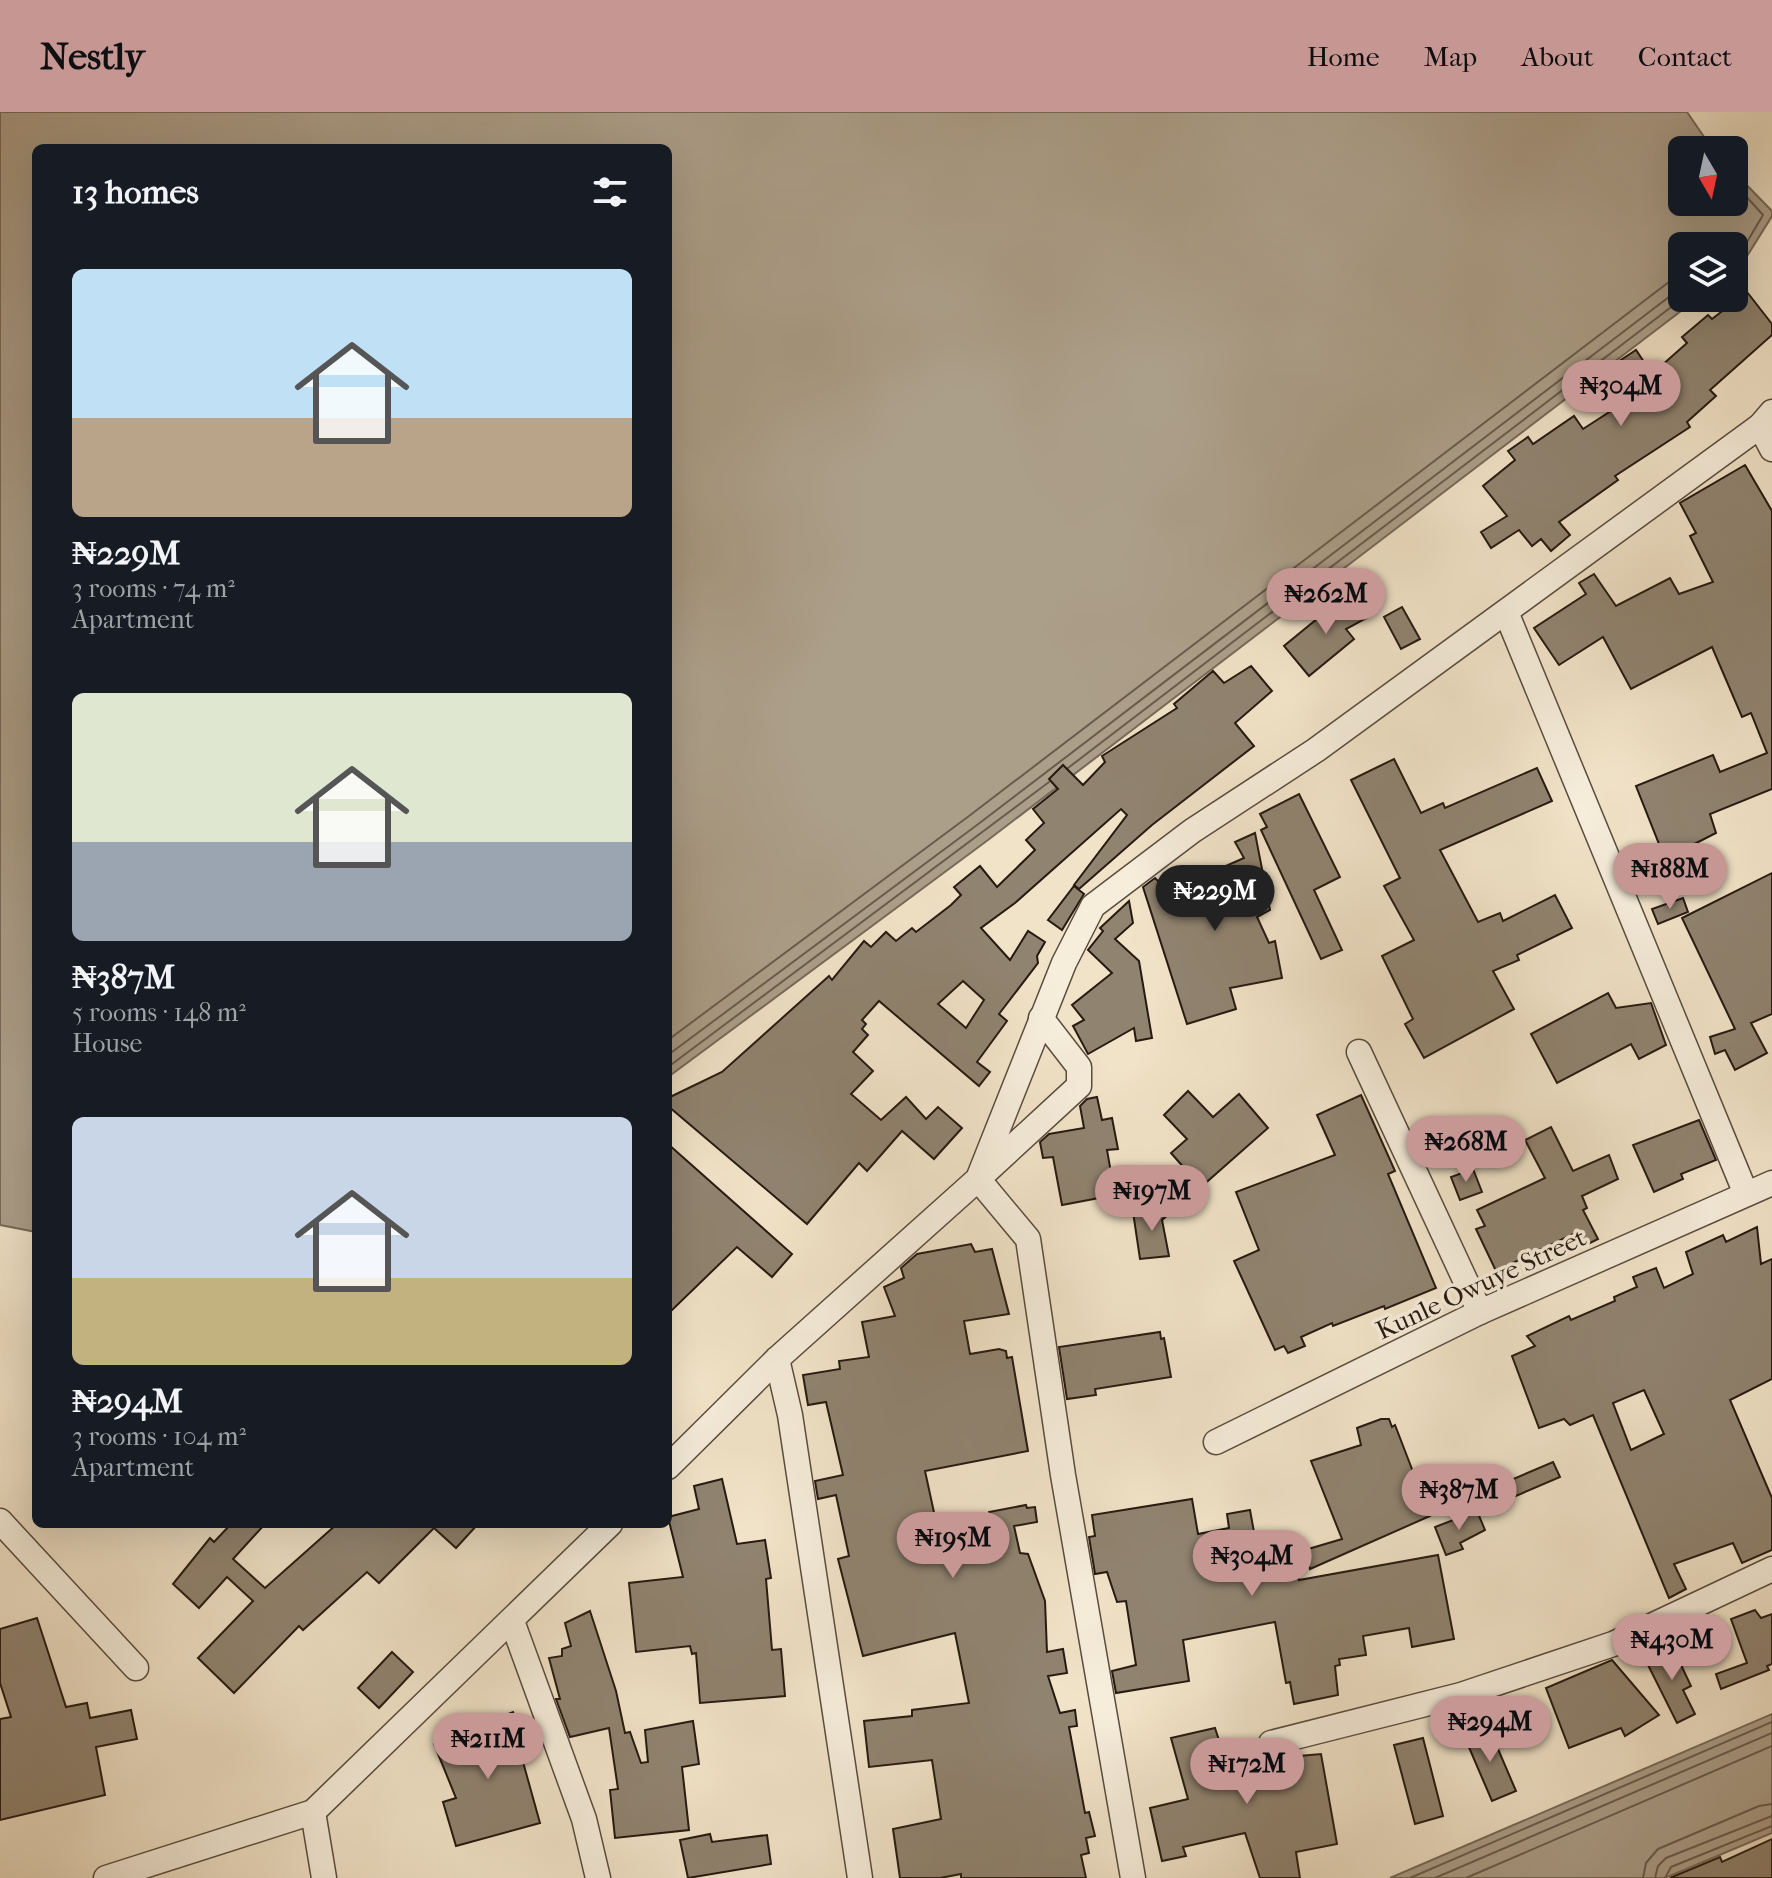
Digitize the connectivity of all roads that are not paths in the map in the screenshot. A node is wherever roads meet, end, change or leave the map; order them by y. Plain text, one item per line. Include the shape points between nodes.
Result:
1 (1766, 419) edge
2 (1772, 449) edge
3 (1506, 612) junction
4 (1041, 1018) junction
5 (1359, 1052) dead end
6 (978, 1179) junction
7 (1772, 1183) edge
8 (1746, 1194) junction
9 (1480, 1312) junction
10 (777, 1359) junction
11 (1216, 1442) dead end
12 (672, 1463) edge
13 (0, 1521) edge
14 (606, 1528) edge
15 (1772, 1569) edge
16 (512, 1621) junction
17 (136, 1668) dead end
18 (1271, 1743) dead end
19 (313, 1812) junction
20 (106, 1878) edge
21 (324, 1878) edge
22 (598, 1878) edge
23 (860, 1878) edge
24 (1133, 1878) edge

1 - 2 street
1 - 3 street
3 - 4 street via 1093,906
3 - 8 street
4 - 6 street
4 - 6 street via 1079,1067 1079,1086
5 - 9 street
6 - 10 street
6 - 24 street via 1028,1239
7 - 8 street, Kunle Owuye Street
8 - 9 street, Kunle Owuye Street
9 - 11 street, Kunle Owuye Street
10 - 12 street
10 - 23 street
13 - 17 street
14 - 16 street
15 - 18 street via 1613,1644 1461,1695
16 - 19 street
16 - 22 street via 584,1819
19 - 20 street
19 - 21 street

